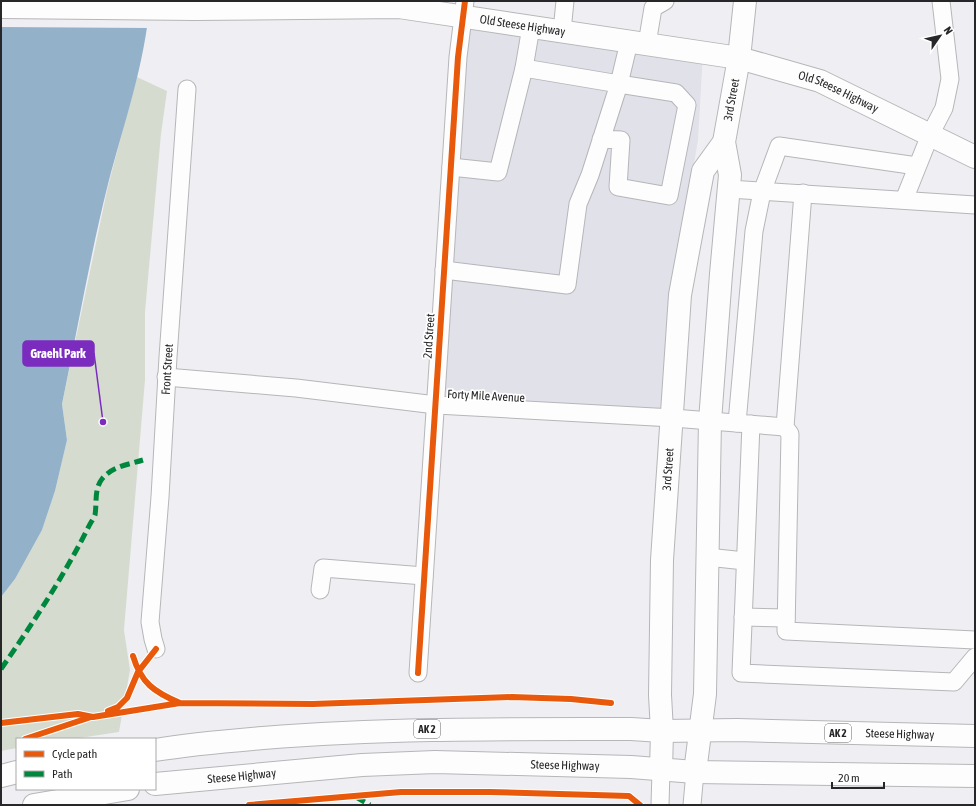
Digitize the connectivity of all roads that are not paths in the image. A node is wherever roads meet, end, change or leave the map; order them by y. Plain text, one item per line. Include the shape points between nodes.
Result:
1 (565, 1) edge
2 (665, 1) edge
3 (744, 1) edge
4 (941, 1) edge
5 (1, 7) edge
6 (464, 9) edge
7 (530, 27) junction
8 (562, 31) junction
9 (638, 43) junction
10 (739, 58) junction
11 (524, 68) junction
12 (620, 84) junction
13 (187, 88) dead end
14 (930, 135) junction
15 (601, 140) junction
16 (724, 142) junction
17 (975, 157) edge
18 (917, 166) junction
19 (451, 167) junction
20 (729, 188) junction
21 (762, 192) junction
22 (803, 193) junction
23 (904, 200) junction
24 (975, 205) edge
25 (444, 270) junction
26 (166, 376) junction
27 (436, 404) junction
28 (673, 418) junction
29 (710, 421) junction
30 (744, 423) junction
31 (785, 427) junction
32 (707, 557) junction
33 (745, 561) junction
34 (424, 576) junction
35 (320, 590) dead end
36 (743, 617) junction
37 (786, 618) junction
38 (975, 640) edge
39 (156, 648) dead end
40 (975, 657) edge
41 (418, 672) dead end
42 (701, 730) junction
43 (662, 731) junction
44 (975, 736) edge
45 (156, 750) edge
46 (661, 771) junction
47 (16, 772) edge
48 (695, 772) junction
49 (1, 776) edge
50 (975, 776) edge
51 (156, 784) edge
52 (122, 790) edge
53 (34, 805) edge
54 (660, 805) edge
55 (692, 805) edge

1 - 8 street
2 - 9 street via 653,8
3 - 10 main road, 3rd Street
4 - 14 street via 950,79 944,108
5 - 6 main road, Old Steese Highway
6 - 7 main road, Old Steese Highway
6 - 19 street, 2nd Street via 458,57
7 - 8 main road, Old Steese Highway
7 - 11 street
8 - 9 main road, Old Steese Highway
9 - 10 main road, Old Steese Highway
9 - 12 street
10 - 14 main road, Old Steese Highway via 820,81
10 - 16 main road, 3rd Street
11 - 12 street
11 - 19 street via 498,172
12 - 15 street
12 - 15 street via 676,93 687,105 669,196 618,188 621,140
13 - 26 street, Front Street
14 - 17 main road, Old Steese Highway
14 - 18 street
15 - 25 street via 578,204 567,285
16 - 20 main road, 3rd Street via 730,175
16 - 28 main road, 3rd Street via 703,171 680,295
18 - 21 street via 779,146
18 - 23 street
19 - 25 street, 2nd Street
20 - 21 street
20 - 29 main road, 3rd Street
21 - 22 street
21 - 30 street via 754,231
22 - 23 street
22 - 31 street
23 - 24 street
25 - 27 street, 2nd Street
26 - 27 street, Forty Mile Avenue
26 - 39 street, Front Street via 150,622
27 - 28 street, Forty Mile Avenue
27 - 34 street, 2nd Street
28 - 29 street, Forty Mile Avenue
28 - 43 main road, 3rd Street via 662,560
29 - 30 street, Forty Mile Avenue
29 - 32 main road, 3rd Street
30 - 31 street, Forty Mile Avenue
30 - 33 street
31 - 37 street via 790,434
32 - 33 street
32 - 42 main road, 3rd Street via 705,694
33 - 36 street
34 - 35 street via 323,568
34 - 41 street, 2nd Street
36 - 37 street
36 - 40 street via 741,673 954,682
37 - 38 street via 786,631
42 - 43 main road, Steese Highway / AK 2
42 - 44 main road, Steese Highway / AK 2
42 - 48 main road, 3rd Street
43 - 45 main road, Steese Highway / AK 2 via 631,728 434,729 315,734
43 - 46 main road, 3rd Street
46 - 48 main road, Steese Highway
46 - 51 main road, Steese Highway via 631,767 435,762 362,765
46 - 54 street, 3rd Street
47 - 49 main road
48 - 50 main road, Steese Highway
48 - 55 street, 3rd Street
52 - 53 main road

